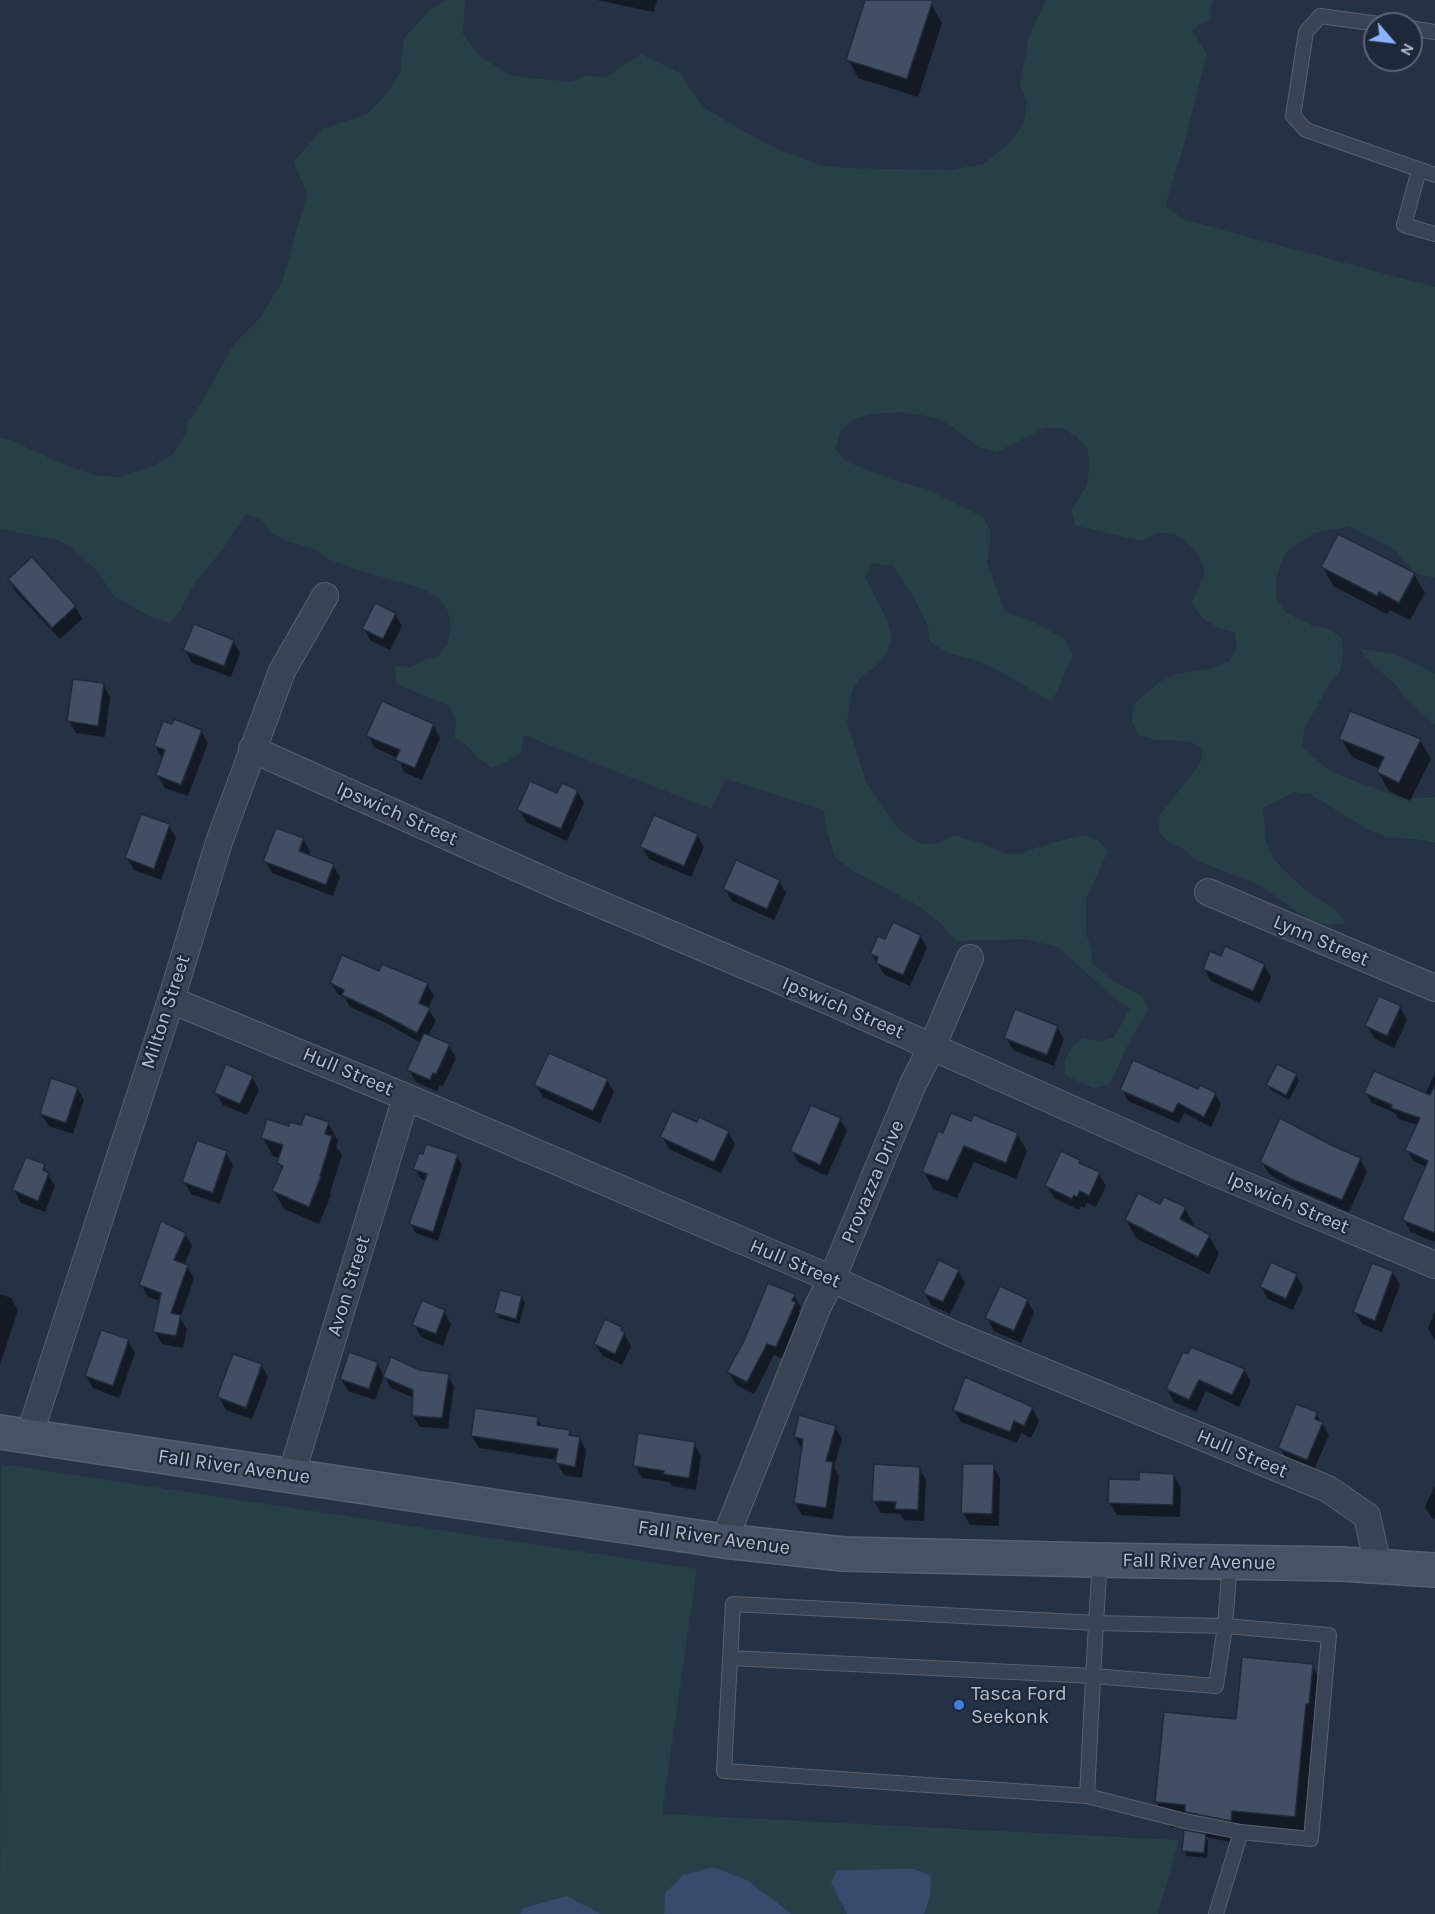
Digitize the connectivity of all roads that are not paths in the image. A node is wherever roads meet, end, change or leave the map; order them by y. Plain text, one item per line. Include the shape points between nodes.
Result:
1 (1363, 22) edge
2 (1419, 170) junction
3 (1435, 175) edge
4 (1435, 234) edge
5 (325, 596) dead end
6 (252, 749) junction
7 (1208, 892) dead end
8 (970, 958) dead end
9 (1435, 988) edge
10 (171, 1000) junction
11 (932, 1047) junction
12 (406, 1097) junction
13 (1435, 1265) edge
14 (832, 1279) junction
15 (15, 1434) edge
16 (291, 1476) junction
17 (724, 1541) junction
18 (1100, 1560) junction
19 (1230, 1562) junction
20 (1378, 1566) junction
21 (1435, 1570) edge
22 (1096, 1623) junction
23 (1225, 1626) junction
24 (730, 1658) junction
25 (1093, 1676) junction
26 (1087, 1796) junction
27 (1241, 1832) junction
28 (1216, 1914) edge

1 - 2 lane via 1320,16 1306,32 1293,116 1305,130
2 - 3 lane
2 - 4 lane via 1404,225
5 - 6 street, Milton Street via 282,671
6 - 10 street, Milton Street
6 - 11 street, Ipswich Street via 593,902
7 - 9 street, Lynn Street
8 - 11 street, Provazza Drive
10 - 12 street, Hull Street
10 - 15 street, Milton Street
11 - 13 street, Ipswich Street
11 - 14 street, Provazza Drive
12 - 14 street, Hull Street
12 - 16 street, Avon Street
14 - 17 street, Provazza Drive
14 - 20 street, Hull Street via 955,1335 1328,1489 1367,1516
15 - 16 main road, Fall River Avenue
16 - 17 main road, Fall River Avenue
17 - 18 main road, Fall River Avenue via 843,1554
18 - 19 main road, Fall River Avenue
18 - 22 lane
19 - 20 main road, Fall River Avenue
19 - 23 lane
20 - 21 main road, Fall River Avenue
22 - 23 lane
22 - 24 lane via 732,1604
22 - 25 lane
23 - 25 lane via 1216,1686
23 - 27 lane via 1329,1635 1311,1839
24 - 25 lane
24 - 26 lane via 724,1771
25 - 26 lane
26 - 27 lane
27 - 28 lane

